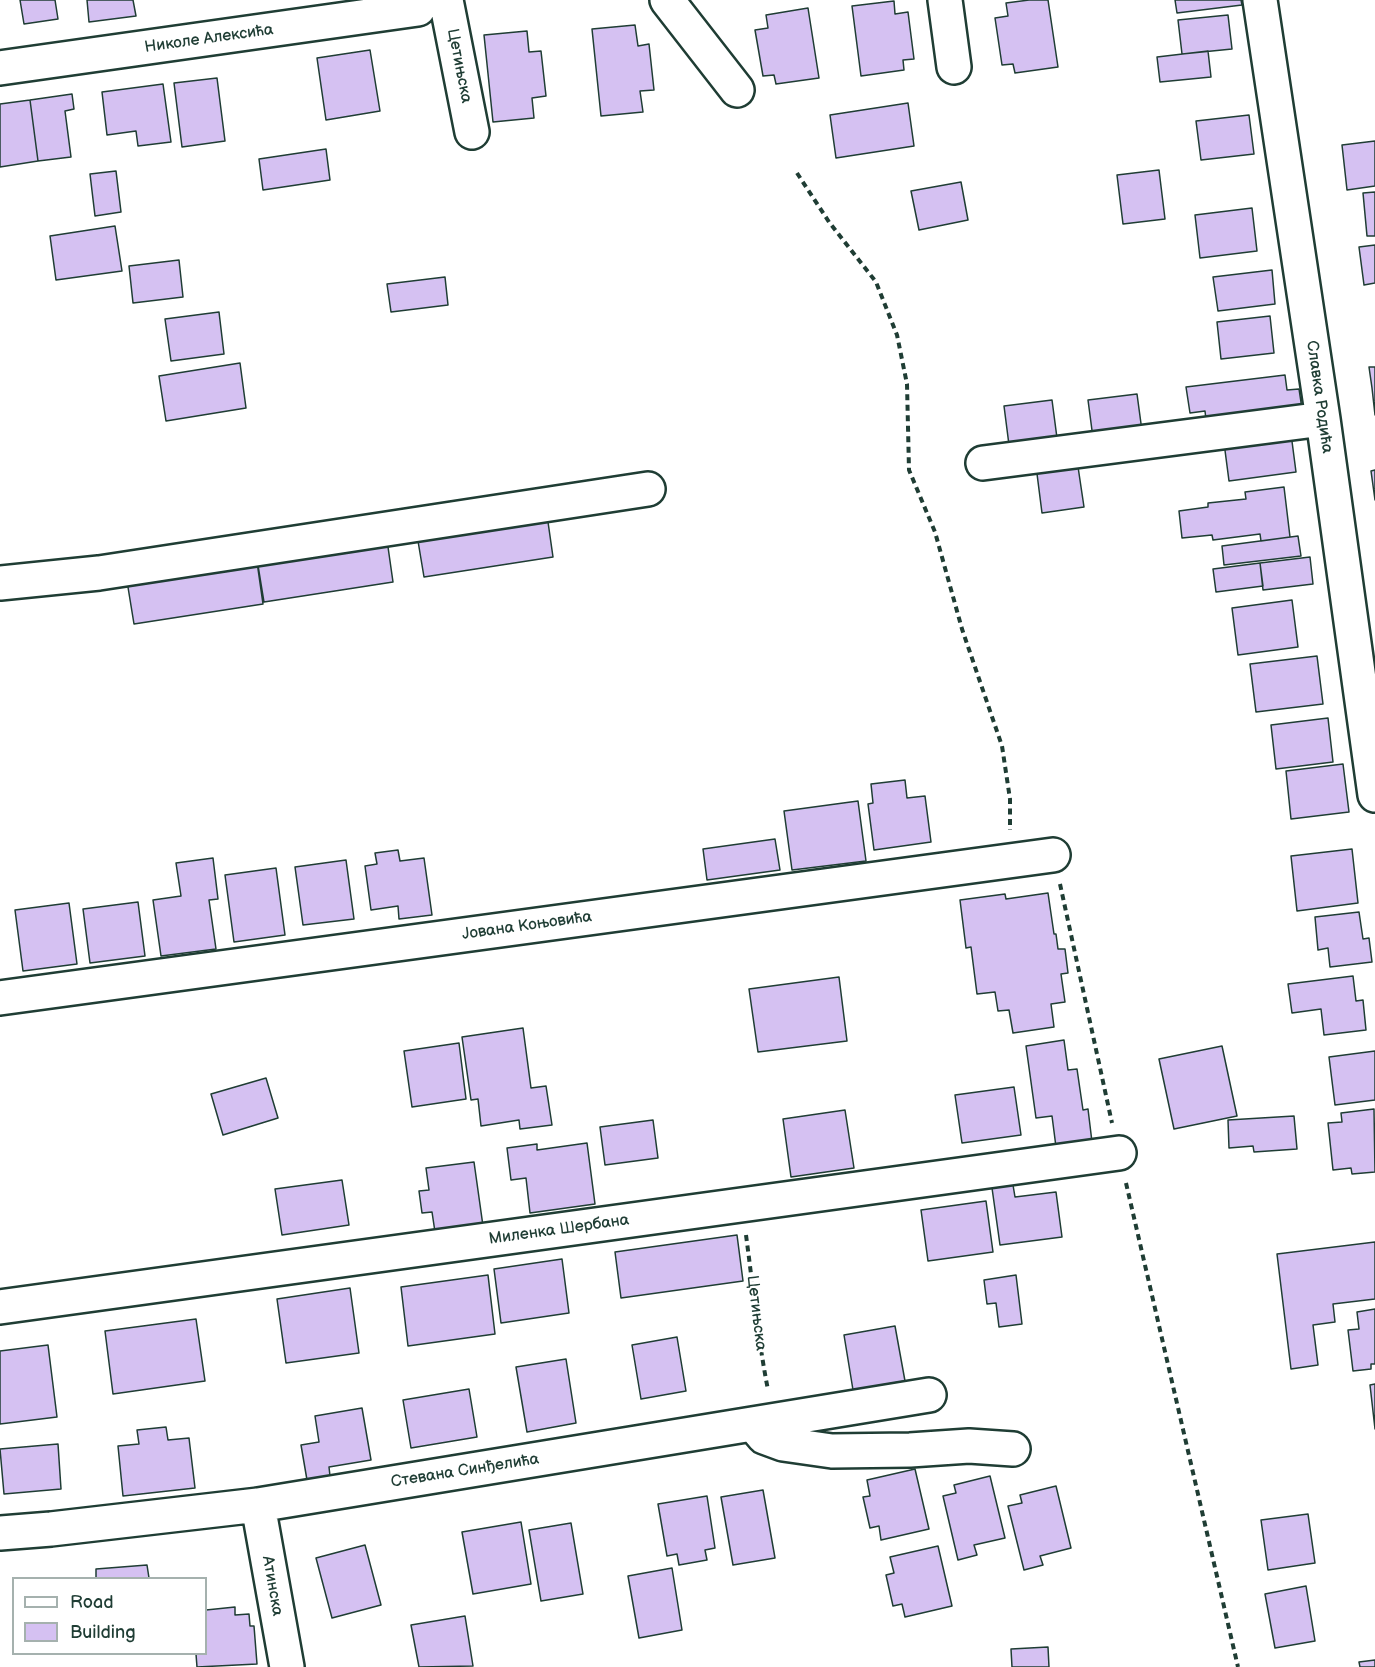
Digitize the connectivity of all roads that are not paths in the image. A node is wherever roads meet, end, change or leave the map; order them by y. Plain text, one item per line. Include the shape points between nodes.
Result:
1 (667, 0) edge
2 (945, 0) edge
3 (1260, 0) edge
4 (432, 4) edge
5 (954, 67) dead end
6 (0, 68) edge
7 (738, 90) dead end
8 (472, 132) dead end
9 (1323, 419) junction
10 (983, 463) dead end
11 (648, 489) dead end
12 (0, 584) edge
13 (1367, 680) edge
14 (1375, 795) edge
15 (1053, 855) road end
16 (0, 998) edge
17 (1119, 1154) road end
18 (0, 1307) edge
19 (929, 1395) dead end
20 (764, 1422) junction
21 (1013, 1449) dead end
22 (258, 1505) junction
23 (0, 1533) edge
24 (287, 1667) edge

1 - 7 street
2 - 5 street
3 - 9 street, Славка Родића
4 - 6 street, Николе Алексића
4 - 8 street, Цетињска
9 - 10 street
9 - 13 street, Славка Родића
11 - 12 street via 99,573
13 - 14 street, Славка Родића
15 - 16 street, Јована Коњовића
17 - 18 street, Миленка Шербана
19 - 20 street, Стевана Синђелића
20 - 21 street via 764,1437 783,1444 832,1451 969,1446
20 - 22 street, Стевана Синђелића
22 - 23 street, Стевана Синђелића
22 - 24 street, Атинска

